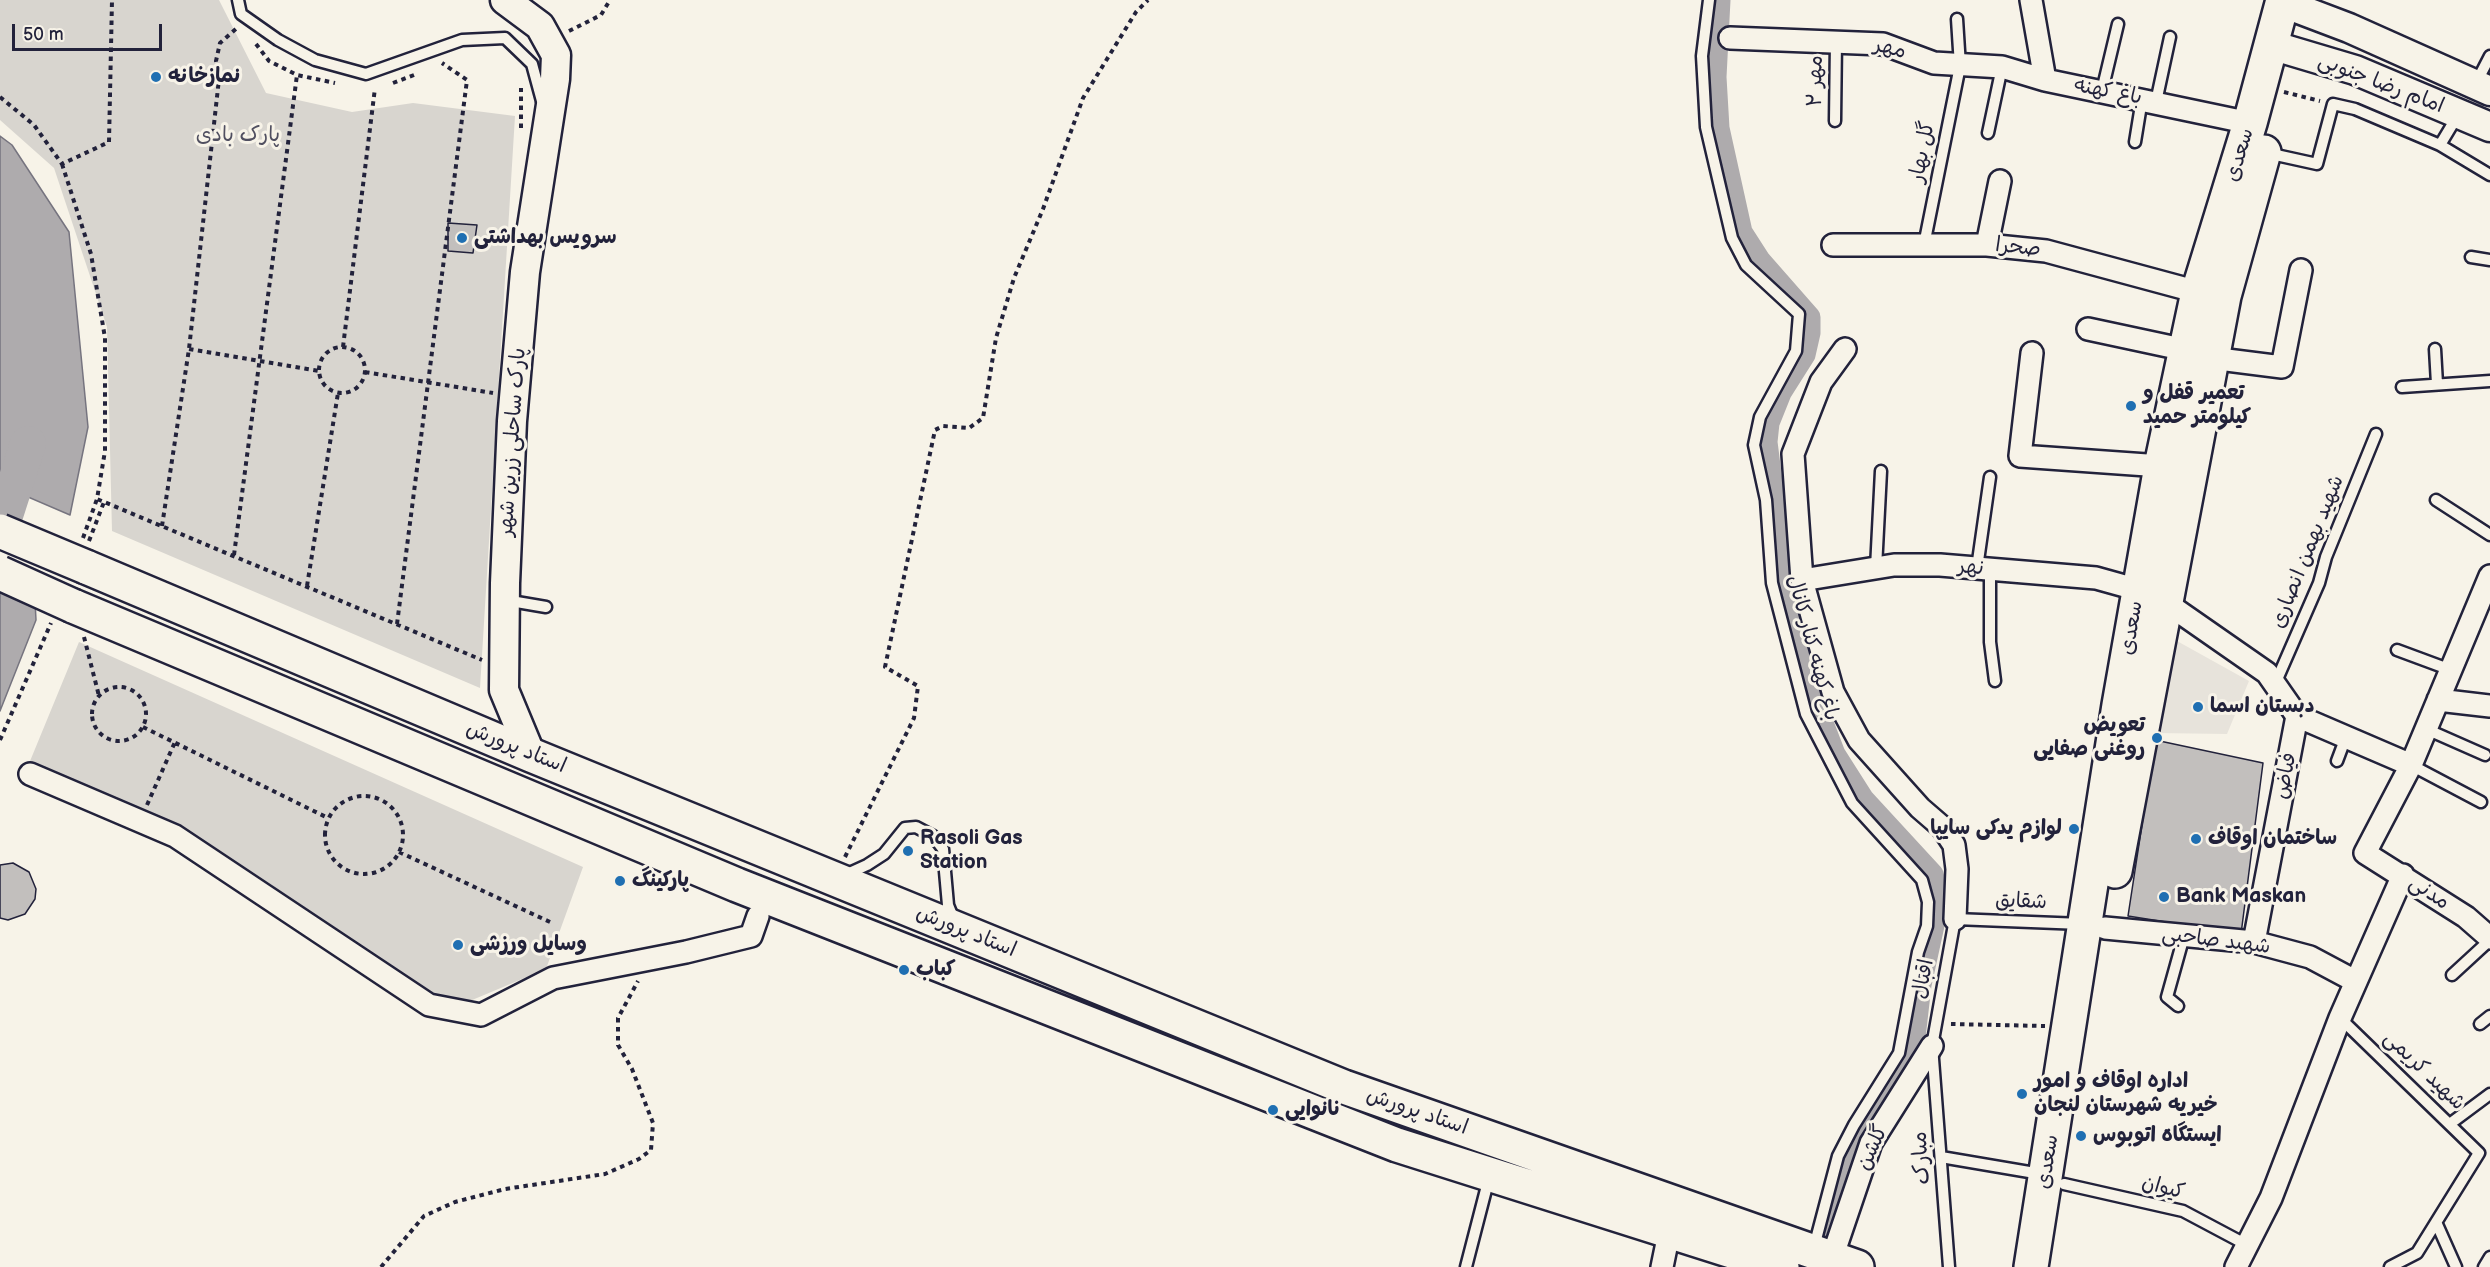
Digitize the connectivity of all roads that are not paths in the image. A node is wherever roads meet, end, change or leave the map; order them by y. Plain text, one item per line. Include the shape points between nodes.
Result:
1 (238, 0) edge
2 (505, 0) edge
3 (1709, 0) edge
4 (2031, 0) edge
5 (2293, 3) edge
6 (1957, 19) dead end
7 (2118, 24) dead end
8 (2349, 28) junction
9 (2170, 37) dead end
10 (1730, 38) dead end
11 (1836, 41) junction
12 (2281, 48) junction
13 (2490, 56) edge
14 (2328, 62) junction
15 (1960, 66) junction
16 (2002, 67) junction
17 (2045, 80) junction
18 (2483, 88) edge
19 (2102, 91) junction
20 (2149, 100) junction
21 (2459, 114) junction
22 (1835, 121) dead end
23 (2250, 123) junction
24 (548, 125) junction
25 (2490, 127) edge
26 (1988, 133) dead end
27 (2134, 142) dead end
28 (2440, 146) junction
29 (2264, 153) junction
30 (2490, 175) edge
31 (2000, 181) dead end
32 (1833, 245) dead end
33 (1924, 245) junction
34 (1987, 245) junction
35 (2471, 258) dead end
36 (2490, 260) edge
37 (2301, 270) dead end
38 (2198, 292) junction
39 (2088, 330) dead end
40 (1845, 349) dead end
41 (2435, 349) dead end
42 (2032, 352) dead end
43 (2198, 354) junction
44 (2490, 381) edge
45 (2437, 384) junction
46 (2402, 387) dead end
47 (2376, 434) dead end
48 (2161, 466) junction
49 (1881, 471) dead end
50 (1990, 477) dead end
51 (2436, 500) dead end
52 (0, 531) edge
53 (2490, 535) edge
54 (1876, 568) junction
55 (1984, 569) junction
56 (0, 573) edge
57 (2490, 576) edge
58 (1802, 580) junction
59 (2152, 596) junction
60 (505, 600) junction
61 (546, 607) dead end
62 (2397, 650) dead end
63 (306, 662) junction
64 (2451, 670) junction
65 (1995, 681) dead end
66 (2275, 684) junction
67 (291, 699) junction
68 (2438, 700) junction
69 (2490, 706) edge
70 (2297, 716) junction
71 (2426, 729) junction
72 (2346, 737) junction
73 (2485, 754) dead end
74 (531, 755) junction
75 (2337, 761) dead end
76 (2411, 765) junction
77 (30, 774) dead end
78 (2481, 802) dead end
79 (2403, 874) junction
80 (835, 879) junction
81 (737, 885) junction
82 (794, 906) junction
83 (758, 916) junction
84 (1955, 919) junction
85 (2095, 926) junction
86 (957, 928) junction
87 (2184, 936) junction
88 (2490, 939) edge
89 (2254, 942) junction
90 (2452, 975) dead end
91 (2355, 981) junction
92 (2178, 1006) dead end
93 (2490, 1016) edge
94 (2340, 1018) junction
95 (2480, 1024) dead end
96 (1932, 1046) junction
97 (2490, 1095) edge
98 (1408, 1109) junction
99 (2451, 1123) junction
100 (1397, 1145) junction
101 (1941, 1157) junction
102 (1489, 1175) junction
103 (2055, 1179) junction
104 (2436, 1222) junction
105 (1669, 1233) junction
106 (2247, 1245) junction
107 (2490, 1257) edge
108 (1834, 1259) edge
109 (1466, 1267) edge
110 (1662, 1267) edge
111 (1782, 1267) edge
112 (1950, 1267) edge
113 (2031, 1267) edge
114 (2054, 1267) edge
115 (2236, 1267) edge
116 (2390, 1267) edge
117 (2456, 1267) edge
118 (2484, 1267) edge

1 - 24 lane, پارک ساحلی زرین شهر via 242,14 278,39 315,60 366,74 462,40 505,38 532,64
2 - 24 street, پارک ساحلی زرین شهر via 540,26 556,55
3 - 108 lane, باغ کهنه کنار کانال via 1702,56 1706,127 1732,238 1746,265 1799,314 1796,351 1760,417 1754,445 1766,500 1772,583 1806,714 1852,803 1922,880 1928,902 1927,926 1918,952 1899,1053 1838,1156
4 - 17 street, باغ کهنه
5 - 8 street, امام رضا جنوبی
5 - 12 main road, سعدی
6 - 15 lane, گل بهار
7 - 19 lane
8 - 14 street via 2332,27 2322,36 2321,51
8 - 18 street, امام رضا جنوبی
9 - 20 lane
10 - 11 street, مهر
11 - 15 street, مهر via 1883,44 1934,63
11 - 22 lane, مهر ۲
12 - 14 street, امام رضا جنوبی
12 - 23 main road, سعدی
12 - 29 main road, سعدی via 2281,92
13 - 18 lane
14 - 21 street, امام رضا جنوبی
15 - 16 street, مهر
15 - 33 lane, گل بهار
16 - 17 street, مهر
16 - 26 lane
17 - 19 street, باغ کهنه
19 - 20 street, باغ کهنه
20 - 23 street, باغ کهنه
20 - 27 lane
21 - 25 street, امام رضا جنوبی
21 - 28 lane
23 - 38 main road, سعدی
24 - 60 street, پارک ساحلی زرین شهر via 523,295
28 - 29 lane via 2355,109 2332,104 2317,164
28 - 30 lane
29 - 43 main road, سعدی via 2224,296
31 - 34 street
32 - 33 street, صحرا
33 - 34 street, صحرا
34 - 38 street, صحرا via 2046,251
35 - 36 lane
37 - 43 street via 2282,367
38 - 43 main road, سعدی
39 - 43 street
40 - 58 street via 1821,382 1793,454
41 - 45 lane
42 - 48 street via 2020,456
43 - 48 main road, سعدی
43 - 59 main road, سعدی
44 - 45 lane
45 - 46 lane
47 - 66 lane, شهید بهمن انصاری
48 - 59 main road, سعدی
49 - 54 lane
50 - 55 lane
51 - 53 lane
52 - 63 main road, استاد پرورش, bridge
54 - 55 street, نهر via 1894,565
54 - 58 street, نهر
55 - 59 street, نهر via 2096,578
55 - 65 lane
56 - 67 main road, استاد پرورش, bridge via 77,617
57 - 64 street
58 - 84 street via 1833,692 1859,740 1941,826 1954,845
59 - 66 street, نهر via 2267,673
59 - 85 main road, سعدی
60 - 61 lane
60 - 74 street, پارک ساحلی زرین شهر via 504,690
62 - 64 lane
63 - 67 main road
63 - 74 main road, استاد پرورش
64 - 68 street
66 - 70 street, نهر
67 - 81 main road, استاد پرورش
68 - 69 street
68 - 71 street
70 - 72 street
70 - 89 street, فیاض
71 - 73 lane
71 - 76 street
72 - 75 lane
72 - 76 street
74 - 80 main road, استاد پرورش
76 - 78 lane
76 - 79 street, مدنی via 2365,853
77 - 83 street via 175,836 429,1005 481,1015 553,978 751,936
79 - 88 street, مدنی via 2466,917
79 - 91 street
80 - 86 main road, استاد پرورش
80 - 86 lane via 867,865 884,854 905,828 916,827 933,836 943,849 948,905
81 - 82 main road, استاد پرورش
81 - 83 street
82 - 83 street
82 - 100 main road, استاد پرورش
84 - 85 lane, شقایق
84 - 96 lane, اقبال
85 - 87 street, شهید صاحبی
85 - 103 main road, سعدی
85 - 103 main road, سعدی via 2069,1027
86 - 98 main road, استاد پرورش
87 - 89 street, شهید صاحبی
87 - 92 lane via 2167,997
88 - 90 lane
89 - 91 street, شهید صاحبی via 2310,957
91 - 94 street
93 - 95 lane
94 - 99 lane, شهید کریمی
94 - 106 street via 2271,1198
96 - 101 lane, مبارک
96 - 108 street, گلشن via 1871,1143
97 - 99 lane
98 - 100 main road
98 - 108 main road, استاد پرورش
99 - 104 lane, شهید کریمی via 2480,1153
100 - 102 main road, استاد پرورش
101 - 103 lane, کیوان
101 - 112 lane, مبارک
102 - 105 main road, استاد پرورش
102 - 109 lane
103 - 106 lane, کیوان via 2183,1211
103 - 113 main road, سعدی
103 - 114 main road, سعدی
104 - 116 lane via 2417,1253
104 - 117 lane
105 - 110 street
105 - 111 main road, استاد پرورش
106 - 115 street
107 - 118 lane

